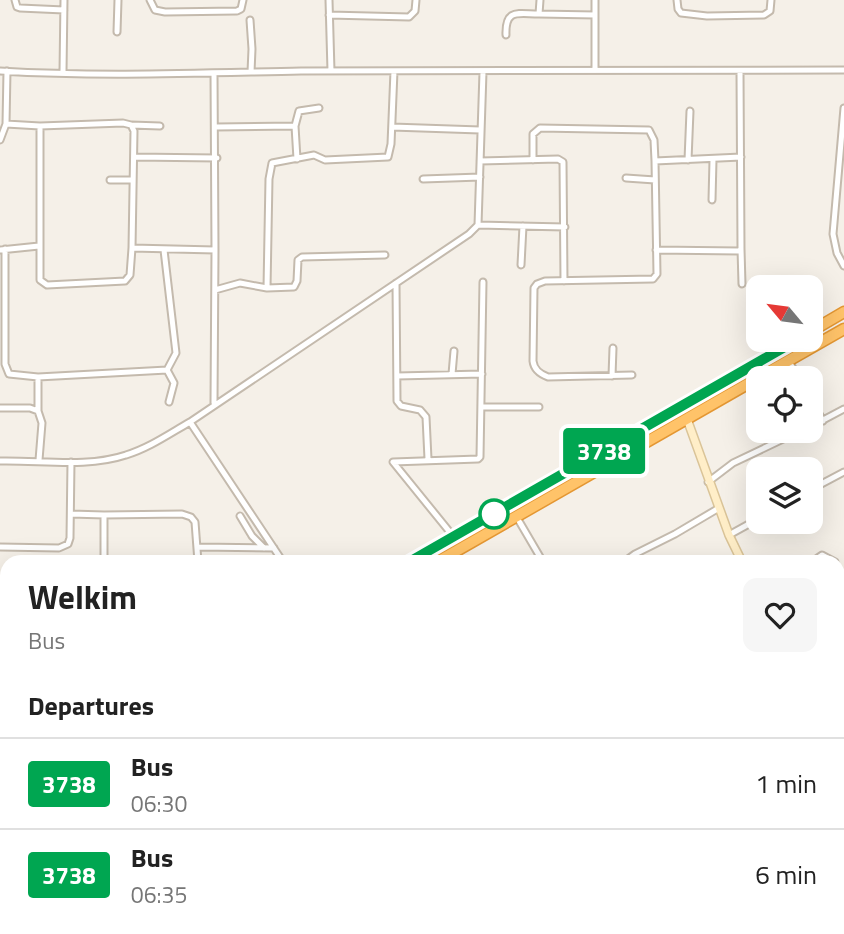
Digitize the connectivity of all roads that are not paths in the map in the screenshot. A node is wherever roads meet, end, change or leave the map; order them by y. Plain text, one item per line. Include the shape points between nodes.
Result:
1 (15, 0) edge
2 (64, 0) edge
3 (118, 0) edge
4 (149, 0) edge
5 (243, 0) edge
6 (329, 0) edge
7 (415, 0) edge
8 (540, 0) edge
9 (595, 0) edge
10 (677, 0) edge
11 (771, 0) edge
12 (64, 10) junction
13 (539, 14) junction
14 (329, 15) junction
15 (595, 15) junction
16 (250, 20) dead end
17 (117, 32) dead end
18 (506, 35) dead end
19 (844, 70) edge
20 (4, 71) edge
21 (331, 71) junction
22 (394, 71) junction
23 (595, 71) junction
24 (63, 72) junction
25 (251, 72) junction
26 (483, 72) junction
27 (740, 72) junction
28 (214, 73) junction
29 (319, 108) dead end
30 (844, 108) edge
31 (690, 111) dead end
32 (6, 124) junction
33 (131, 125) junction
34 (40, 126) junction
35 (160, 126) dead end
36 (295, 126) junction
37 (216, 127) junction
38 (392, 127) junction
39 (480, 130) junction
40 (0, 140) edge
41 (842, 152) edge
42 (134, 156) junction
43 (741, 157) junction
44 (216, 158) junction
45 (297, 159) junction
46 (533, 160) junction
47 (688, 160) junction
48 (713, 160) junction
49 (480, 161) junction
50 (655, 161) junction
51 (480, 177) junction
52 (626, 178) dead end
53 (110, 180) dead end
54 (134, 180) junction
55 (423, 180) dead end
56 (655, 180) junction
57 (712, 200) dead end
58 (478, 225) junction
59 (523, 226) junction
60 (565, 227) junction
61 (39, 246) junction
62 (132, 248) junction
63 (2, 249) edge
64 (741, 249) junction
65 (164, 250) junction
66 (215, 250) junction
67 (656, 250) junction
68 (385, 256) dead end
69 (521, 265) dead end
70 (844, 267) edge
71 (564, 281) junction
72 (483, 282) dead end
73 (396, 283) junction
74 (742, 284) dead end
75 (267, 288) junction
76 (215, 290) junction
77 (843, 315) edge
78 (823, 325) edge
79 (844, 329) edge
80 (613, 348) dead end
81 (454, 351) dead end
82 (776, 352) edge
83 (788, 360) junction
84 (778, 366) edge
85 (792, 366) edge
86 (167, 370) junction
87 (452, 374) junction
88 (482, 374) junction
89 (632, 375) dead end
90 (397, 376) junction
91 (612, 376) junction
92 (38, 377) junction
93 (746, 385) edge
94 (169, 402) dead end
95 (214, 403) junction
96 (482, 407) junction
97 (539, 407) dead end
98 (0, 408) edge
99 (844, 409) edge
100 (38, 411) junction
101 (687, 419) junction
102 (823, 421) edge
103 (190, 422) junction
104 (775, 443) edge
105 (428, 459) junction
106 (39, 460) junction
107 (0, 461) edge
108 (71, 461) junction
109 (844, 472) edge
110 (708, 482) junction
111 (823, 483) edge
112 (719, 508) junction
113 (71, 514) junction
114 (104, 515) junction
115 (240, 516) dead end
116 (519, 522) dead end
117 (746, 526) edge
118 (729, 535) junction
119 (453, 537) junction
120 (0, 547) edge
121 (198, 547) junction
122 (264, 548) junction
123 (274, 548) junction
124 (635, 554) edge
125 (104, 555) edge
126 (198, 555) edge
127 (278, 555) edge
128 (421, 555) edge
129 (449, 555) edge
130 (539, 555) edge
131 (739, 555) edge

1 - 12 street via 20,8
2 - 12 street
3 - 17 street
4 - 5 street via 155,10 165,12 239,10
6 - 14 street
7 - 14 street via 415,11 409,17
8 - 13 street
9 - 15 street
10 - 11 street via 681,13 707,16 764,15
12 - 24 street
13 - 15 street
13 - 18 street via 509,16
14 - 21 street
15 - 23 street
16 - 25 street
19 - 27 street
20 - 24 street
20 - 32 street
21 - 22 street
21 - 25 street
22 - 26 street
22 - 38 street
23 - 26 street
23 - 27 street
24 - 28 street
25 - 28 street
26 - 39 street
27 - 43 street
28 - 37 street
29 - 36 street via 299,111
30 - 41 street
31 - 47 street
32 - 34 street
32 - 40 street
33 - 34 street
33 - 35 street
33 - 42 street
34 - 61 street
36 - 37 street
36 - 45 street
37 - 44 street
38 - 39 street
38 - 45 street via 388,157 325,160 314,155
39 - 49 street
41 - 70 street via 833,234
42 - 44 street
42 - 54 street
43 - 48 street
43 - 64 street
44 - 66 street
45 - 75 street via 272,163 269,171
46 - 49 street
46 - 50 street via 533,134 540,128 649,130
46 - 60 street via 558,159 564,164
47 - 48 street
47 - 50 street
48 - 57 street
49 - 51 street
50 - 56 street
51 - 55 street
51 - 58 street
52 - 56 street
53 - 54 street
54 - 62 street
56 - 67 street
58 - 59 street
58 - 73 street
59 - 60 street
59 - 69 street
60 - 71 street
61 - 62 street via 40,280 47,285 125,281 130,275
61 - 63 street
62 - 65 street
63 - 92 street via 5,364 13,376
64 - 67 street
64 - 74 street
65 - 66 street
65 - 86 street via 176,353
66 - 76 street
67 - 71 street via 653,279
68 - 75 street via 302,257 294,287
71 - 91 street via 541,281 534,288 533,365 548,377
72 - 88 street
73 - 90 street
73 - 95 street
75 - 76 street via 240,283
76 - 95 street
77 - 78 highway
79 - 83 highway
80 - 91 street
81 - 87 street
82 - 119 highway
83 - 84 highway
83 - 85 street
86 - 92 street
86 - 94 street via 173,383
87 - 88 street
87 - 90 street
88 - 96 street
89 - 91 street
90 - 105 street via 398,405 420,410 426,417
92 - 100 street
93 - 101 highway
95 - 103 street
96 - 97 street
96 - 105 street via 480,458
98 - 100 street
99 - 102 street
100 - 106 street via 42,423
101 - 110 street
101 - 129 highway
103 - 108 street via 130,454
103 - 123 street
104 - 110 street via 733,463
105 - 119 street via 393,462
106 - 107 street
106 - 108 street
108 - 113 street
109 - 111 street
110 - 112 street
112 - 118 street
112 - 124 street
113 - 114 street
113 - 120 street via 70,538 64,547
114 - 121 street via 186,516 195,522
114 - 125 street
115 - 122 street
116 - 130 street
117 - 118 street
118 - 131 street
119 - 128 highway
121 - 122 street
121 - 126 street
122 - 123 street
123 - 127 street

